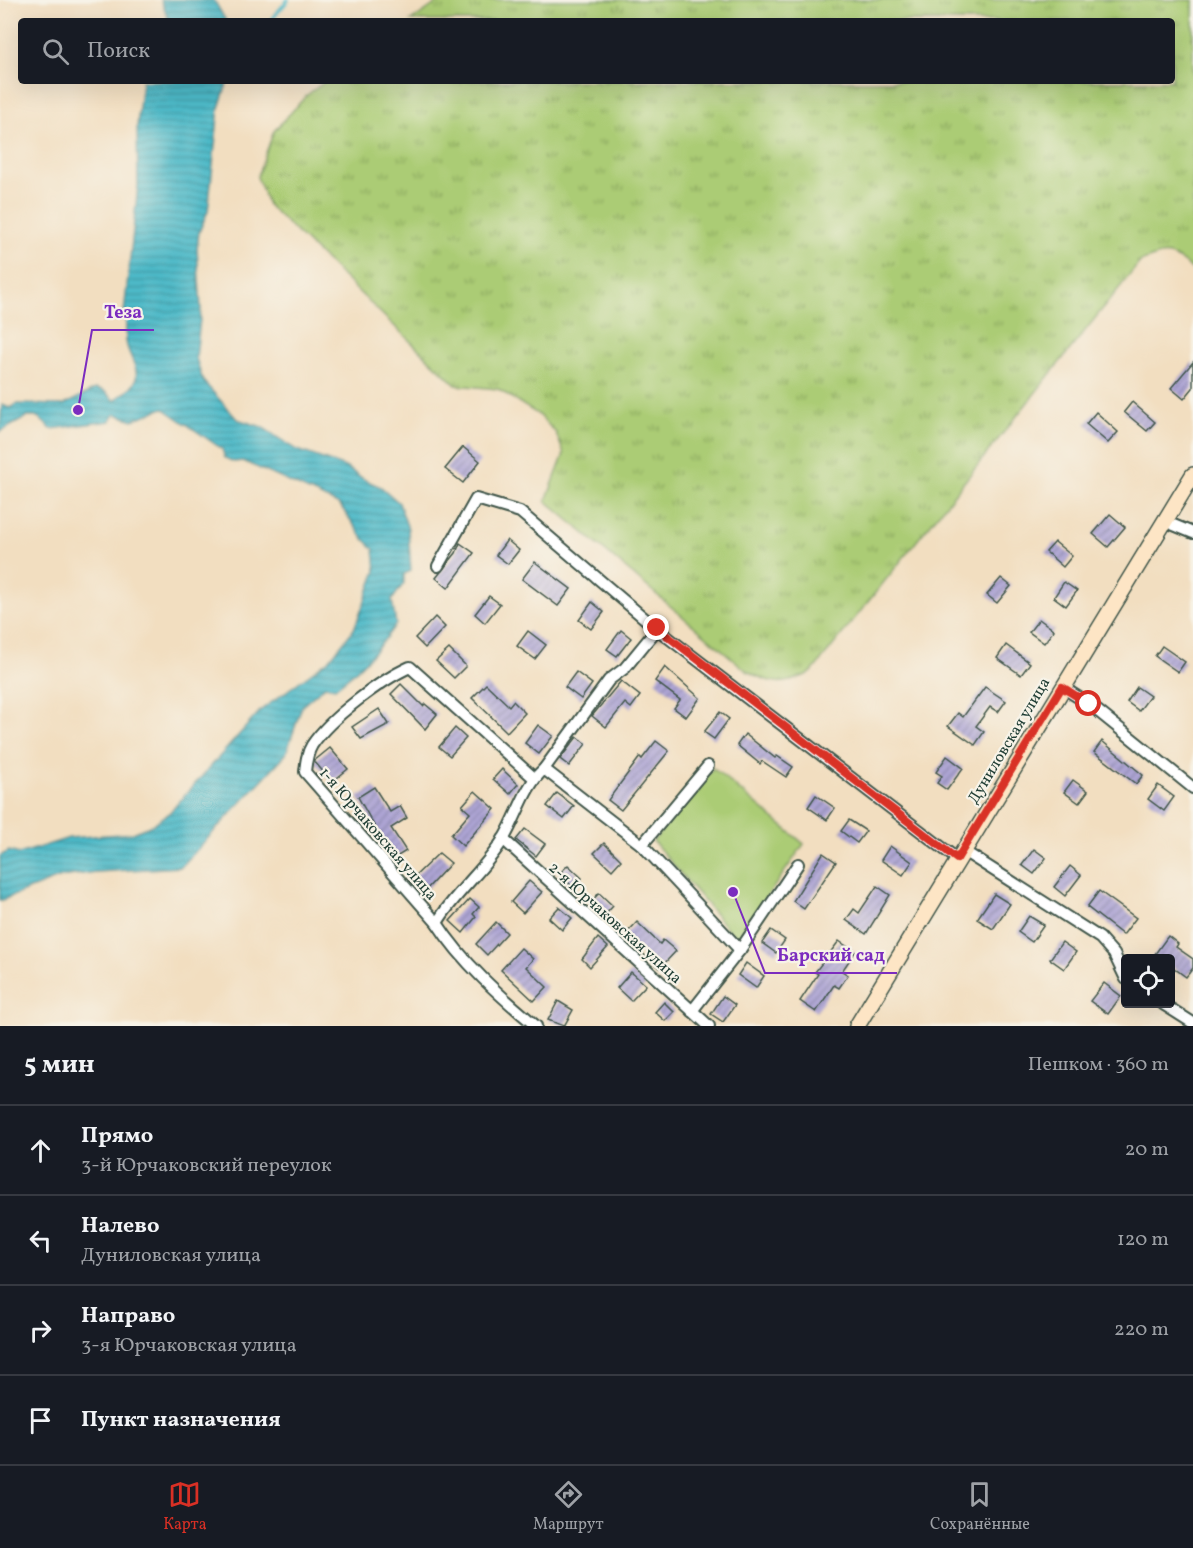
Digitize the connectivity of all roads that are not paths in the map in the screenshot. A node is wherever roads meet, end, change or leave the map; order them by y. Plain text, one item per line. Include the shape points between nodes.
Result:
1 (1193, 475) edge
2 (1164, 521) junction
3 (1193, 533) edge
4 (438, 566) dead end
5 (657, 628) junction
6 (1062, 687) junction
7 (708, 766) dead end
8 (544, 769) junction
9 (534, 778) junction
10 (1193, 788) edge
11 (503, 840) junction
12 (642, 845) junction
13 (959, 855) junction
14 (798, 864) dead end
15 (437, 923) junction
16 (740, 950) junction
17 (1121, 970) edge
18 (1169, 1008) edge
19 (692, 1011) junction
20 (1193, 1023) edge
21 (536, 1026) edge
22 (709, 1026) edge
23 (857, 1026) edge

1 - 2 main road, Дуниловская улица
2 - 3 street
2 - 6 main road, Дуниловская улица
4 - 5 street via 476,499 520,512
5 - 8 street via 625,668 609,680
5 - 13 street
6 - 10 street via 1089,704
6 - 13 main road, Дуниловская улица
7 - 12 street
8 - 9 street
8 - 12 street
9 - 11 street
9 - 15 street, 1-я Юрчаковская улица via 410,667 389,676 352,705 313,744 305,772
11 - 15 street
11 - 19 street, 2-я Юрчаковская улица
12 - 16 street
13 - 17 street via 1100,938
13 - 23 main road, Дуниловская улица
14 - 16 street
15 - 21 street, 1-я Юрчаковская улица via 450,943
16 - 19 street
18 - 20 street
19 - 22 street, 2-я Юрчаковская улица

